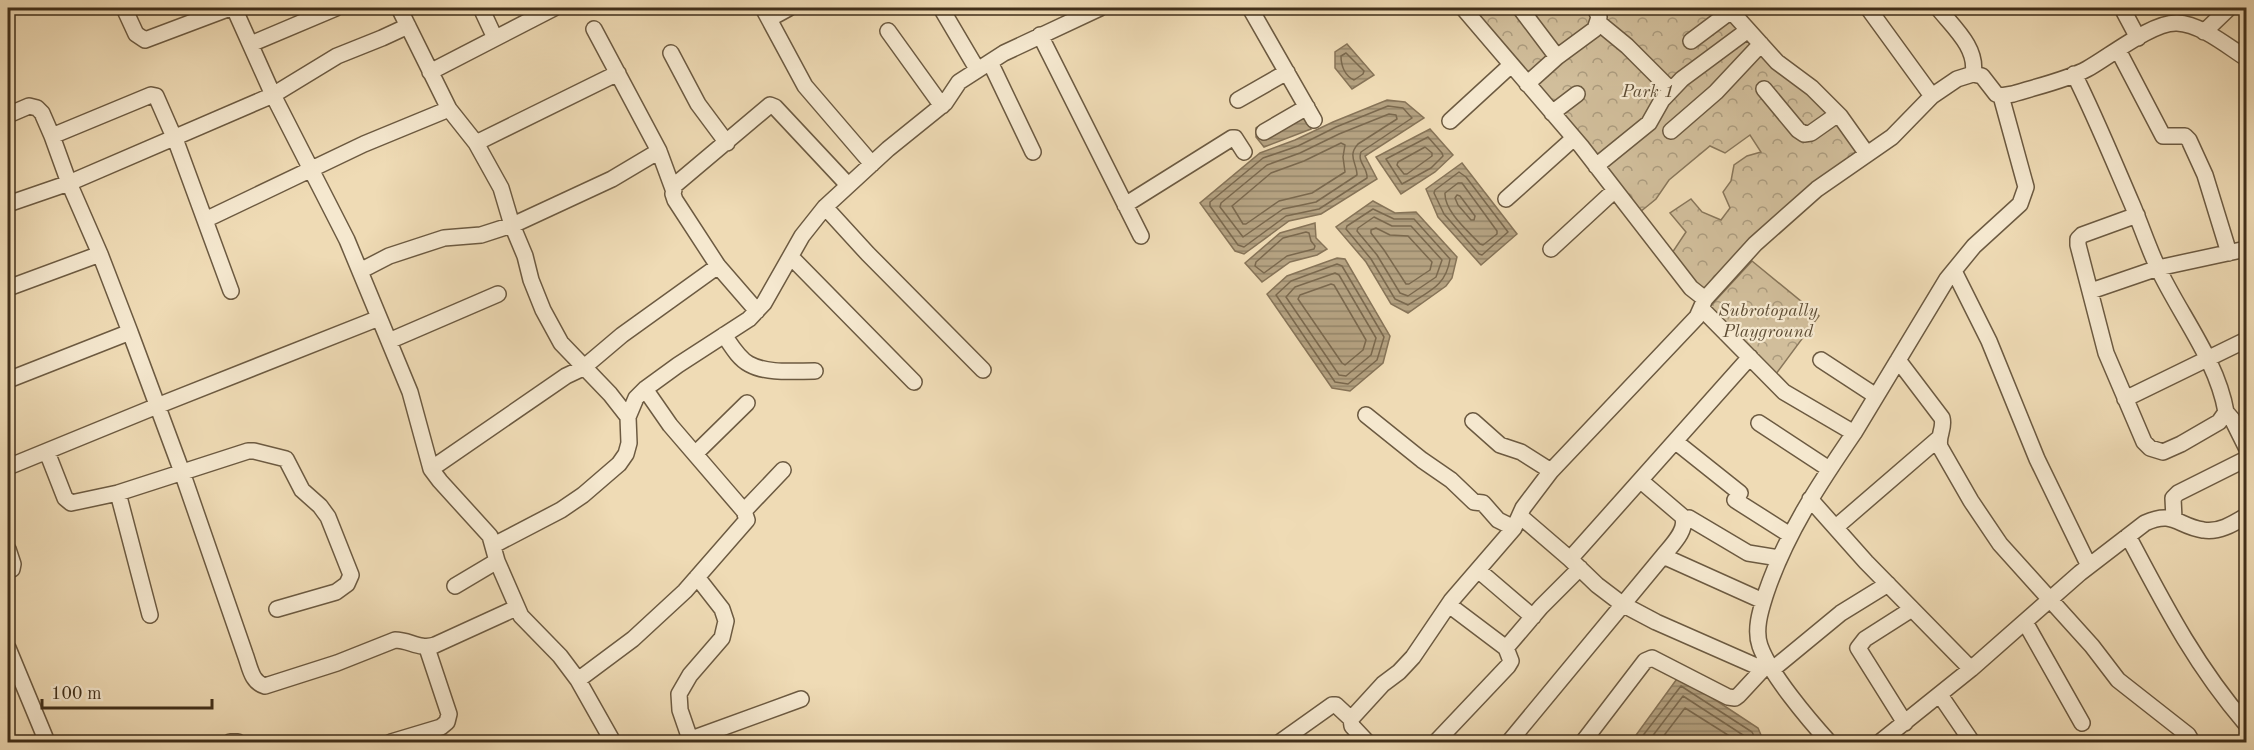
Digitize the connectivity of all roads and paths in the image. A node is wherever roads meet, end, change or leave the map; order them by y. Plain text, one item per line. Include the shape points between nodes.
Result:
1 (124, 8) edge
2 (232, 8) edge
3 (336, 8) edge
4 (399, 8) edge
5 (481, 8) edge
6 (554, 8) edge
7 (789, 8) edge
8 (940, 8) edge
9 (1100, 8) edge
10 (1250, 8) edge
11 (1463, 8) edge
12 (1520, 8) edge
13 (1868, 8) edge
14 (2122, 8) edge
15 (2229, 8) edge
16 (1732, 9) edge
17 (1942, 9) edge
18 (766, 13) edge
19 (1597, 15) edge
20 (408, 26) junction
21 (594, 29) dead end
22 (1748, 30) junction
23 (888, 31) dead end
24 (2204, 32) junction
25 (1040, 35) junction
26 (495, 38) junction
27 (2138, 38) junction
28 (1691, 41) dead end
29 (251, 44) junction
30 (1761, 44) junction
31 (2118, 50) junction
32 (672, 53) dead end
33 (1557, 57) junction
34 (2247, 58) edge
35 (1511, 65) junction
36 (983, 66) junction
37 (430, 72) junction
38 (1287, 72) junction
39 (618, 73) junction
40 (1973, 74) junction
41 (2074, 74) junction
42 (1527, 84) junction
43 (1764, 89) dead end
44 (1671, 90) junction
45 (1577, 94) dead end
46 (273, 95) junction
47 (1932, 96) junction
48 (2001, 96) junction
49 (1238, 100) dead end
50 (942, 106) junction
51 (449, 110) junction
52 (1552, 112) junction
53 (1838, 114) junction
54 (8, 115) edge
55 (1450, 121) dead end
56 (1671, 131) dead end
57 (1264, 132) dead end
58 (52, 136) junction
59 (175, 138) junction
60 (1574, 138) junction
61 (476, 143) junction
62 (727, 143) junction
63 (659, 151) junction
64 (1033, 152) dead end
65 (1244, 152) dead end
66 (1867, 154) junction
67 (872, 164) junction
68 (1596, 166) junction
69 (312, 170) junction
70 (69, 183) junction
71 (848, 185) junction
72 (673, 189) junction
73 (1615, 190) junction
74 (1506, 199) dead end
75 (8, 204) edge
76 (1125, 205) junction
77 (825, 207) junction
78 (2136, 215) junction
79 (205, 220) junction
80 (512, 225) junction
81 (1141, 236) dead end
82 (1551, 249) dead end
83 (2247, 249) edge
84 (2229, 253) junction
85 (100, 254) junction
86 (790, 256) junction
87 (718, 266) junction
88 (2158, 268) junction
89 (360, 271) junction
90 (1954, 271) junction
91 (8, 288) edge
92 (231, 291) dead end
93 (2091, 291) junction
94 (498, 294) dead end
95 (1703, 304) junction
96 (757, 311) junction
97 (379, 318) junction
98 (130, 332) junction
99 (724, 335) junction
100 (389, 340) junction
101 (2247, 340) edge
102 (1750, 357) junction
103 (2207, 359) junction
104 (1821, 360) dead end
105 (1898, 360) junction
106 (583, 368) junction
107 (983, 370) dead end
108 (815, 371) dead end
109 (8, 380) edge
110 (914, 382) dead end
111 (645, 389) junction
112 (1876, 396) junction
113 (2125, 399) junction
114 (747, 403) dead end
115 (157, 405) junction
116 (2226, 412) junction
117 (1366, 415) dead end
118 (628, 417) junction
119 (1473, 421) dead end
120 (1759, 423) dead end
121 (1854, 433) junction
122 (1938, 440) junction
123 (1676, 442) junction
124 (2247, 447) edge
125 (47, 452) junction
126 (695, 454) junction
127 (2247, 459) edge
128 (8, 467) edge
129 (431, 469) junction
130 (1829, 469) junction
131 (783, 470) dead end
132 (1551, 471) junction
133 (182, 472) junction
134 (1641, 481) junction
135 (118, 493) junction
136 (1810, 499) junction
137 (744, 511) junction
138 (1689, 518) dead end
139 (2174, 519) junction
140 (1517, 522) junction
141 (2244, 523) edge
142 (1836, 527) junction
143 (1790, 535) junction
144 (2128, 536) junction
145 (494, 545) junction
146 (8, 549) edge
147 (1663, 556) junction
148 (1779, 558) junction
149 (497, 561) junction
150 (1575, 563) junction
151 (2089, 566) junction
152 (8, 570) edge
153 (1478, 570) junction
154 (697, 577) junction
155 (1888, 584) junction
156 (455, 586) dead end
157 (2050, 600) junction
158 (1763, 601) junction
159 (1622, 604) junction
160 (1449, 605) junction
161 (516, 608) junction
162 (277, 609) dead end
163 (1911, 609) junction
164 (150, 615) dead end
165 (1533, 617) junction
166 (2025, 622) junction
167 (8, 648) edge
168 (427, 648) junction
169 (1506, 648) junction
170 (1769, 668) junction
171 (1971, 669) junction
172 (12, 672) edge
173 (578, 680) junction
174 (1940, 695) junction
175 (801, 699) dead end
176 (1351, 719) junction
177 (1905, 723) junction
178 (2082, 723) dead end
179 (2247, 724) edge
180 (1444, 740) edge
181 (683, 741) edge
182 (47, 742) edge
183 (230, 742) edge
184 (238, 742) edge
185 (391, 742) edge
186 (613, 742) edge
187 (1280, 742) edge
188 (1367, 742) edge
189 (1509, 742) edge
190 (1583, 742) edge
191 (1829, 742) edge
192 (1880, 742) edge
193 (1972, 742) edge
194 (2192, 742) edge

1 - 2 street via 136,34 145,40
2 - 29 street
3 - 29 street
4 - 20 street
5 - 26 street
6 - 26 street
7 - 18 street
8 - 36 street
9 - 25 street
10 - 38 street
11 - 35 street
12 - 33 street
13 - 47 street
14 - 27 street
15 - 24 street
16 - 22 street
16 - 28 street
17 - 40 street via 1971,53 1975,63
18 - 67 street via 805,86
19 - 33 street via 1595,29
19 - 44 street
20 - 37 street
20 - 46 street via 337,56
21 - 39 street
22 - 30 street
22 - 44 street
23 - 50 street
24 - 27 street via 2177,23
24 - 34 street
25 - 36 street
25 - 76 street
26 - 37 street
27 - 31 street
29 - 46 street
30 - 53 street
30 - 56 street via 1716,92
31 - 41 street
31 - 84 street via 2163,136 2180,135 2189,140 2205,175
32 - 62 street via 698,104
33 - 42 street
35 - 42 street
35 - 55 street
36 - 50 street via 959,82
36 - 64 street
37 - 51 street
38 - 49 street
38 - 57 street via 1311,114
39 - 61 street
39 - 63 street
40 - 47 street via 1957,79
40 - 48 street via 1982,76
41 - 48 street
41 - 78 street
42 - 52 street
43 - 53 street via 1804,134
44 - 68 street via 1649,123
45 - 52 street
46 - 59 street
46 - 69 street
47 - 66 street via 1892,137
48 - 90 street via 2025,192 2020,204 1974,246
50 - 67 street
51 - 61 street
51 - 69 street
52 - 60 street
53 - 66 street
54 - 58 street via 29,106 37,108
58 - 59 street via 153,95 158,98
58 - 70 street
59 - 70 street
59 - 79 street
60 - 68 street
60 - 74 street
61 - 80 street via 501,188
62 - 71 street via 770,105
62 - 72 street
63 - 72 street
63 - 80 street
65 - 76 street via 1232,138
66 - 95 street via 1818,189 1755,244
67 - 71 street
68 - 73 street
69 - 79 street
69 - 89 street
70 - 75 street
70 - 85 street
71 - 77 street
72 - 87 street via 675,200
73 - 82 street
73 - 95 street
76 - 81 street
77 - 86 street
77 - 107 street
78 - 88 street
78 - 93 street via 2078,239
79 - 92 street
80 - 89 street via 481,235 444,238 389,256
80 - 106 street via 543,310 561,343
83 - 84 street
84 - 88 street
85 - 91 street
85 - 98 street
86 - 96 street
86 - 110 street
87 - 96 street
87 - 106 street via 621,335
88 - 93 street
88 - 103 street
89 - 97 street
90 - 105 street
90 - 151 street
93 - 113 street via 2106,352
94 - 100 street
95 - 102 street
95 - 132 street via 1697,317
96 - 99 street
97 - 100 street
97 - 115 street
98 - 109 street
98 - 115 street
99 - 108 street via 748,364 768,370
99 - 111 street
100 - 129 street via 410,392
101 - 103 street
102 - 121 street via 1784,392
102 - 123 street
103 - 113 street
103 - 116 street
104 - 112 street
105 - 112 street
105 - 122 street via 1942,418
106 - 118 street
106 - 129 street
111 - 118 street
111 - 126 street
112 - 121 street
113 - 116 street via 2144,442 2163,452 2219,422
114 - 126 street
115 - 125 street
115 - 133 street
116 - 124 street
117 - 140 street via 1452,480 1473,502 1483,503 1498,520
118 - 145 street via 626,454 609,474 561,510
119 - 132 street via 1500,445 1521,452
120 - 130 street
121 - 130 street
122 - 142 street
122 - 157 street via 2000,544
123 - 134 street
123 - 143 street via 1738,497
125 - 128 street
125 - 135 street via 68,503
126 - 137 street
127 - 139 street via 2178,493 2173,498
129 - 145 street
130 - 136 street
131 - 137 street
132 - 140 street
133 - 135 street
133 - 162 street via 248,451 282,458 302,490 324,511 351,575 347,584 336,592
133 - 168 street via 245,654 260,685 337,663 395,640
134 - 147 street via 1685,520
134 - 150 street
135 - 164 street
136 - 142 street
136 - 143 street
137 - 154 street via 745,525
138 - 148 street via 1748,553
139 - 141 street via 2214,531
139 - 144 street via 2155,518
140 - 150 street
140 - 153 street
142 - 155 street
143 - 148 street
144 - 151 street
144 - 179 street via 2190,649
145 - 149 street
146 - 152 street via 13,564
147 - 158 street
147 - 159 street
148 - 158 street
149 - 156 street
149 - 161 street
150 - 159 street
150 - 165 street
151 - 157 street
153 - 160 street
153 - 165 street
154 - 173 street via 633,639
154 - 181 street via 722,609 726,621 722,638 679,694
155 - 163 street
155 - 170 street via 1840,613
157 - 166 street
157 - 194 street via 2118,680
158 - 170 street via 1758,639
159 - 170 street via 1744,662
159 - 189 street
160 - 169 street
160 - 176 street via 1413,657
161 - 168 street
161 - 173 street
163 - 171 street
163 - 177 street via 1865,639 1858,648
165 - 169 street
166 - 171 street
166 - 178 street
167 - 172 street
168 - 185 street via 449,714 447,722
169 - 180 street via 1511,661 1508,666
170 - 190 street via 1735,698 1728,698 1652,658
170 - 191 street
171 - 174 street
172 - 182 street
173 - 186 street
174 - 177 street
174 - 193 street
175 - 181 street
176 - 187 street via 1332,705
176 - 188 street via 1352,726
177 - 192 street
183 - 184 street

